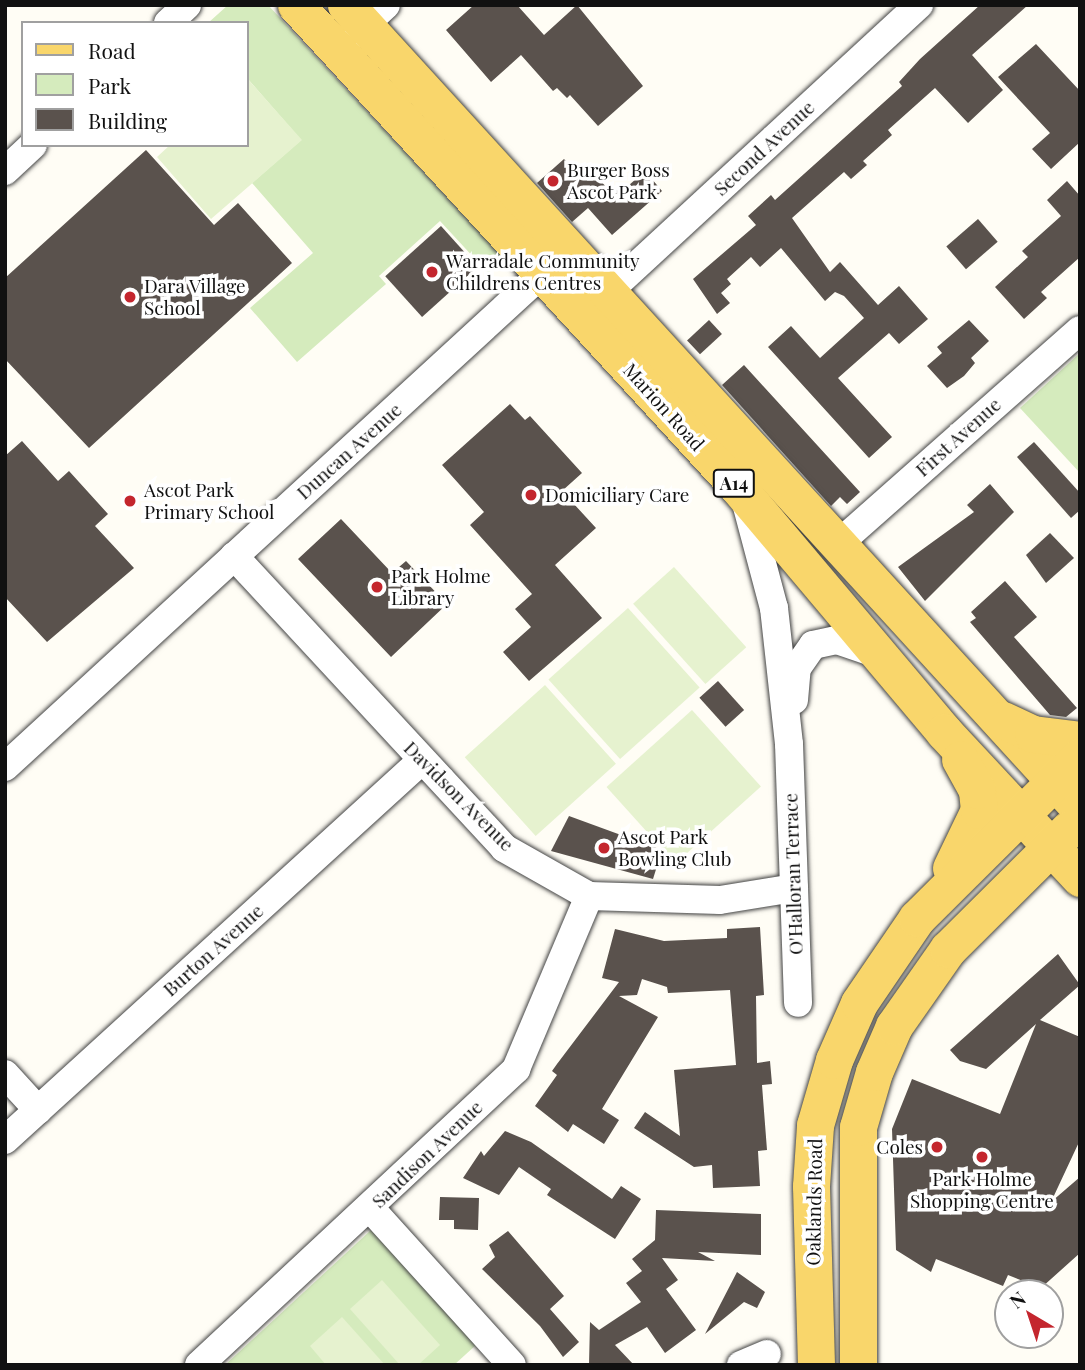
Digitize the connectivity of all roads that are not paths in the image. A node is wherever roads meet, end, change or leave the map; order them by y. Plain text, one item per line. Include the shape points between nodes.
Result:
1 (187, 5) edge
2 (296, 5) edge
3 (919, 5) edge
4 (365, 12) edge
5 (170, 21) edge
6 (337, 50) junction
7 (31, 147) edge
8 (5, 171) edge
9 (569, 248) junction
10 (543, 274) junction
11 (608, 291) junction
12 (1080, 330) edge
13 (744, 494) junction
14 (837, 545) junction
15 (234, 556) junction
16 (878, 654) junction
17 (993, 715) junction
18 (944, 732) junction
19 (1080, 740) edge
20 (789, 744) junction
21 (1080, 756) edge
22 (421, 761) junction
23 (5, 767) edge
24 (1055, 781) junction
25 (1080, 809) edge
26 (1022, 814) junction
27 (1080, 818) edge
28 (1051, 846) junction
29 (1080, 878) edge
30 (794, 888) junction
31 (589, 896) junction
32 (1080, 896) edge
33 (988, 908) junction
34 (917, 918) junction
35 (798, 1003) dead end
36 (5, 1074) edge
37 (38, 1110) junction
38 (5, 1140) edge
39 (371, 1209) junction
40 (813, 1271) junction
41 (854, 1273) junction
42 (767, 1354) dead end
43 (199, 1365) edge
44 (512, 1365) edge
45 (741, 1365) edge
46 (816, 1365) edge
47 (858, 1365) edge

1 - 5 street
2 - 6 main road, Marion Road / A14
3 - 11 street, Second Avenue
4 - 6 street
4 - 9 main road, Marion Road / A14
6 - 10 main road, Marion Road / A14
7 - 8 street
9 - 10 street, Duncan Avenue
9 - 11 main road, Marion Road / A14
10 - 13 main road, Marion Road / A14
10 - 15 street, Duncan Avenue
11 - 14 main road, Marion Road / A14
12 - 14 street, First Avenue
13 - 16 main road, Marion Road / A14
13 - 20 street, O'Halloran Terrace via 765,562
14 - 17 main road, Marion Road / A14
15 - 22 street, Davidson Avenue
15 - 23 street, Duncan Avenue
16 - 18 main road, Marion Road / A14
16 - 20 street, O'Halloran Terrace via 837,640 813,645 797,668
17 - 19 main road via 1033,734
17 - 24 main road, Marion Road / A14
18 - 26 main road, Marion Road / A14
18 - 34 main road via 977,790 979,810 968,842
20 - 30 street, O'Halloran Terrace
21 - 24 main road, Oaklands Road
22 - 31 street, Davidson Avenue via 504,848
22 - 37 street, Burton Avenue
24 - 25 main road, Marion Road / A14
24 - 26 main road, Oaklands Road
26 - 28 main road, Marion Road / A14
26 - 34 main road, Oaklands Road
27 - 28 main road
28 - 29 main road, Marion Road / A14
28 - 33 main road
30 - 31 street, Davidson Avenue via 720,900
30 - 35 street, O'Halloran Terrace
31 - 39 street, Sandison Avenue via 516,1069
32 - 33 main road via 1044,883 1024,886
33 - 41 main road via 924,981 894,1026 874,1072 858,1127
34 - 40 main road, Oaklands Road via 859,1003 834,1059 815,1125
36 - 37 street
37 - 38 street, Burton Avenue
39 - 43 street, Sandison Avenue
39 - 44 street
40 - 41 street
40 - 46 main road, Oaklands Road
41 - 47 main road
42 - 45 street

